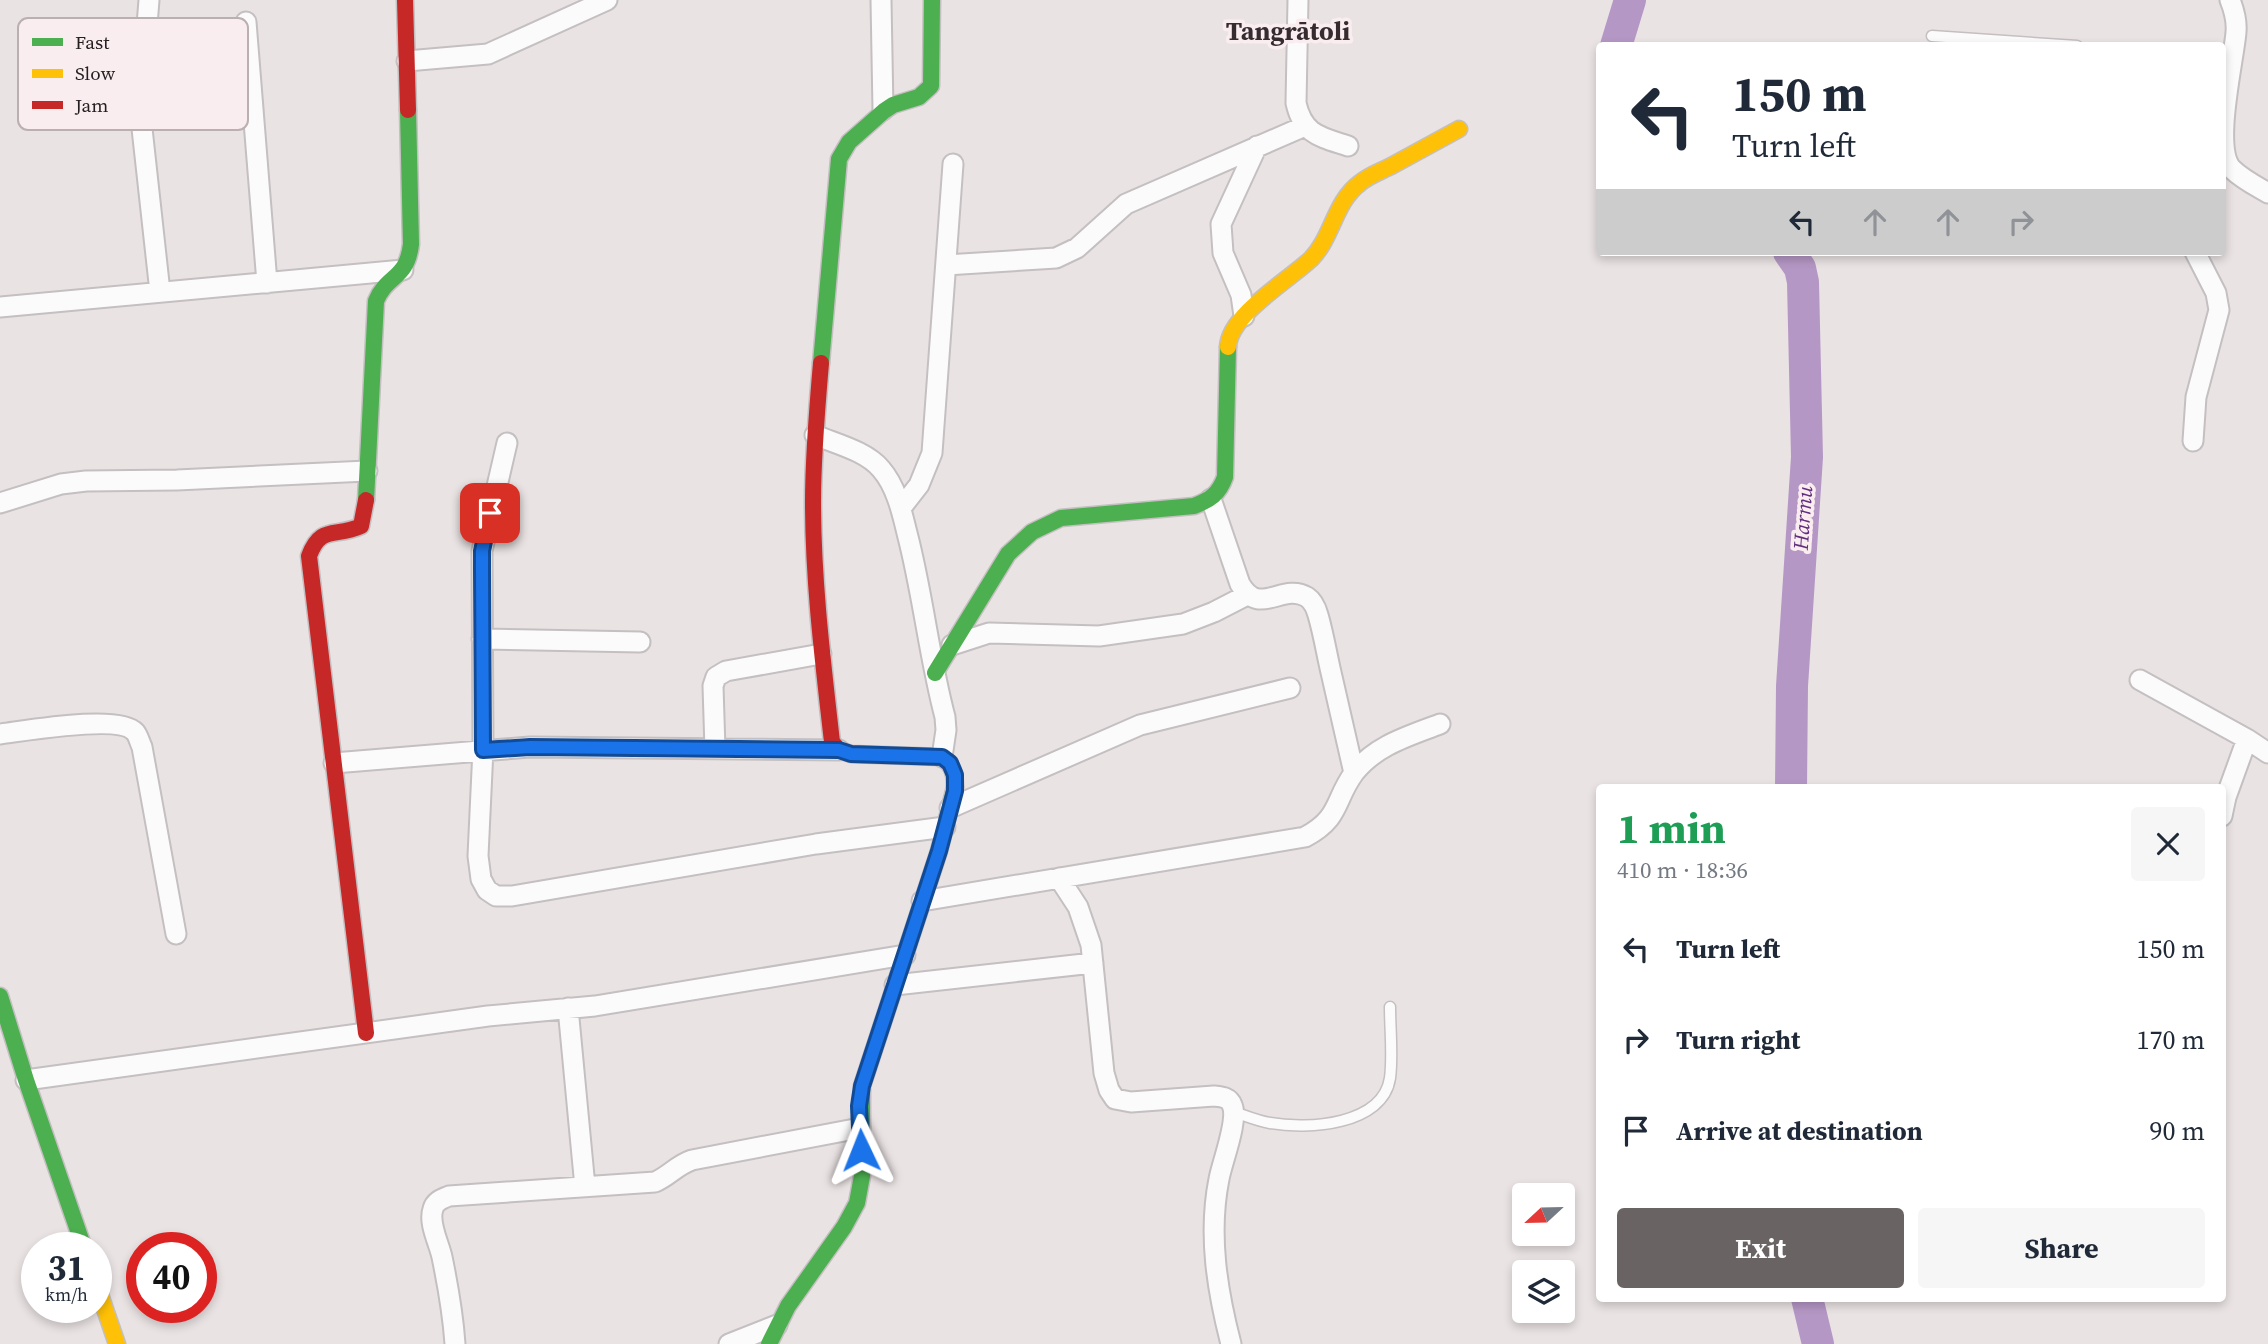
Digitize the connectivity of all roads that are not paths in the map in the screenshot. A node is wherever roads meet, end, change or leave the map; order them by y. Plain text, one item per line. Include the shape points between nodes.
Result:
1 (149, 0) edge
2 (405, 0) edge
3 (607, 0) edge
4 (881, 0) edge
5 (932, 0) edge
6 (1298, 0) edge
7 (2230, 0) edge
8 (148, 18) edge
9 (1932, 36) dead end
10 (2019, 42) edge
11 (248, 47) edge
12 (2227, 59) edge
13 (407, 61) junction
14 (2226, 81) edge
15 (883, 110) junction
16 (1305, 126) junction
17 (1459, 129) dead end
18 (141, 130) edge
19 (1258, 146) junction
20 (1348, 146) dead end
21 (2226, 161) edge
22 (953, 164) dead end
23 (2268, 193) edge
24 (2197, 256) edge
25 (946, 265) junction
26 (403, 270) junction
27 (267, 283) junction
28 (160, 292) junction
29 (0, 307) edge
30 (1244, 316) junction
31 (815, 435) junction
32 (2193, 441) dead end
33 (507, 443) dead end
34 (367, 471) junction
35 (1210, 499) junction
36 (0, 503) edge
37 (901, 509) junction
38 (1247, 595) junction
39 (482, 639) junction
40 (640, 642) dead end
41 (953, 645) junction
42 (821, 654) junction
43 (935, 673) junction
44 (2140, 680) dead end
45 (1290, 688) dead end
46 (1440, 724) dead end
47 (0, 734) edge
48 (2247, 739) junction
49 (715, 749) junction
50 (483, 750) junction
51 (839, 750) junction
52 (2268, 754) edge
53 (942, 757) junction
54 (334, 763) junction
55 (1354, 773) junction
56 (2226, 797) edge
57 (950, 808) junction
58 (945, 827) junction
59 (1059, 878) junction
60 (922, 901) junction
61 (176, 934) dead end
62 (905, 955) junction
63 (1093, 963) junction
64 (895, 985) junction
65 (0, 996) edge
66 (1390, 1007) dead end
67 (568, 1008) junction
68 (366, 1033) junction
69 (1, 1055) edge
70 (26, 1080) junction
71 (1234, 1112) junction
72 (860, 1128) junction
73 (585, 1187) junction
74 (62, 1232) edge
75 (78, 1232) edge
76 (110, 1323) edge
77 (777, 1325) junction
78 (117, 1344) edge
79 (455, 1344) edge
80 (729, 1344) edge
81 (769, 1344) edge
82 (1231, 1344) edge

1 - 8 street
2 - 13 street
3 - 13 street via 488,54
4 - 15 street
5 - 15 street via 931,86 918,99
6 - 16 street via 1296,103
7 - 12 street via 2236,30
9 - 10 lane
11 - 27 street
12 - 14 street
13 - 26 street via 411,244
15 - 31 street via 850,138 839,159
16 - 19 street
16 - 20 street via 1318,136
17 - 30 street via 1359,183 1314,256
18 - 28 street
19 - 25 street via 1126,204 1065,256
19 - 30 street via 1221,224 1223,253 1241,295
21 - 23 street
22 - 25 street
24 - 32 street via 2220,310 2196,397
25 - 37 street via 932,453 927,471
26 - 27 street
26 - 34 street via 380,289 376,301
27 - 28 street
28 - 29 street
30 - 35 street via 1228,342 1225,477 1222,489
31 - 37 street via 881,469
31 - 42 street via 814,538
33 - 39 street via 482,551
34 - 36 street via 86,481
34 - 54 street via 361,526 351,533 320,535 309,556
35 - 38 street
35 - 41 street via 1194,506 1061,517 1047,523 1008,554
37 - 43 street
38 - 41 street via 1183,624 1099,636 989,633
38 - 55 street via 1254,599 1304,595 1312,602
39 - 40 street
39 - 50 street
41 - 43 street
42 - 49 street via 726,671 716,677
42 - 51 street via 829,728
43 - 53 street via 946,730
44 - 48 street
45 - 57 street via 1140,725
46 - 55 street via 1391,743
47 - 61 street via 98,723 135,731 142,747
48 - 52 street
48 - 56 street
49 - 50 street
49 - 51 street
50 - 54 street
50 - 58 street via 478,856 481,879 496,896
51 - 53 street
53 - 57 street via 955,775
54 - 68 street
55 - 59 street via 1321,829 1305,837
57 - 58 street
58 - 60 street
59 - 60 street
59 - 63 street via 1082,917
60 - 62 street
62 - 64 street
62 - 67 street
63 - 64 street
63 - 71 street via 1104,1073 1115,1099 1226,1097
64 - 72 street via 862,1086
65 - 70 street
66 - 71 lane via 1390,1079 1382,1099 1365,1113 1343,1121 1294,1126
67 - 68 street
67 - 73 street
68 - 70 street
69 - 74 street
70 - 75 street
71 - 82 street via 1218,1180 1214,1230 1216,1276
72 - 73 street via 692,1160 655,1182
72 - 77 street via 861,1188 856,1205
73 - 79 street via 449,1196 438,1201 433,1221
76 - 78 street
77 - 80 street
77 - 81 street

